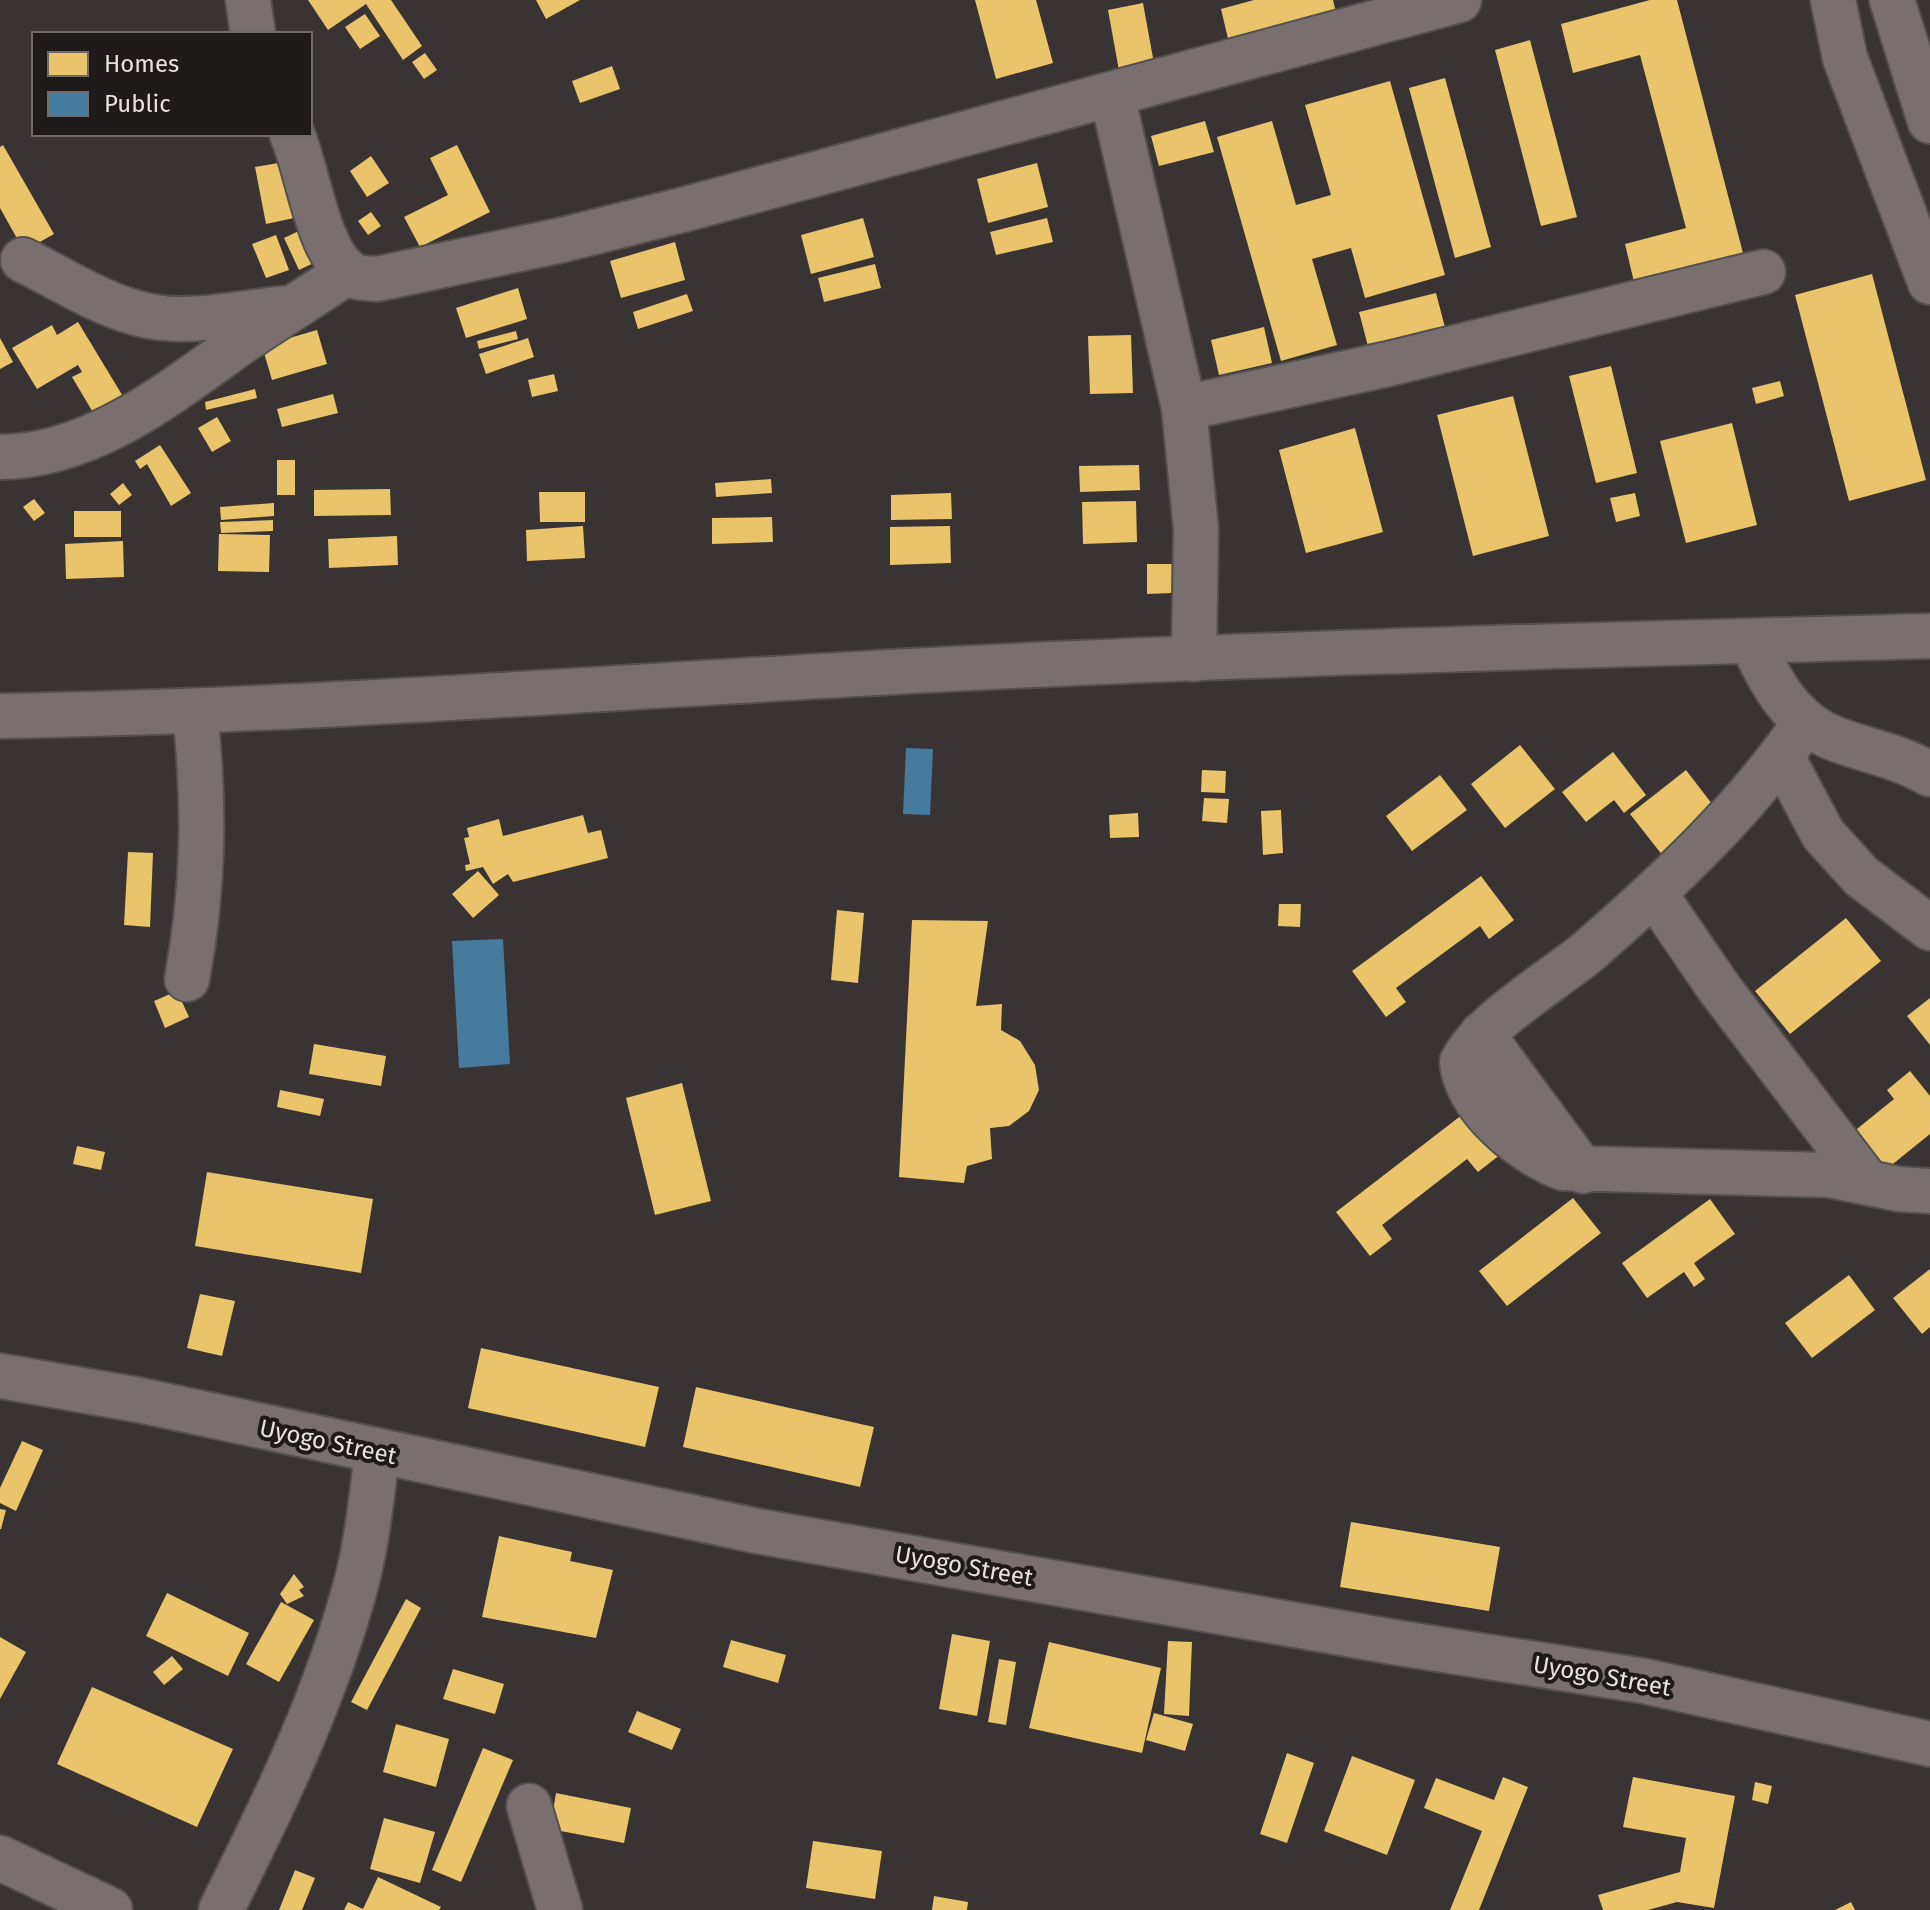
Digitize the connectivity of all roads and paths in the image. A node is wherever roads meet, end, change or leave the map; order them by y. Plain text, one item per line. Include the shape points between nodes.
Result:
1 (248, 0) edge
2 (1459, 0) edge
3 (1833, 0) edge
4 (1892, 0) edge
5 (253, 32) edge
6 (1112, 95) junction
7 (1930, 121) edge
8 (293, 136) edge
9 (23, 260) dead end
10 (348, 272) junction
11 (1763, 272) dead end
12 (1930, 282) edge
13 (294, 307) junction
14 (1184, 408) junction
15 (0, 457) edge
16 (1930, 636) edge
17 (1752, 641) junction
18 (1194, 659) junction
19 (195, 713) junction
20 (0, 716) edge
21 (1794, 740) junction
22 (1930, 774) edge
23 (1654, 893) junction
24 (1930, 928) edge
25 (187, 979) dead end
26 (1868, 1183) junction
27 (1930, 1191) edge
28 (0, 1376) edge
29 (377, 1453) junction
30 (1930, 1744) edge
31 (529, 1806) dead end
32 (0, 1858) edge
33 (110, 1910) edge
34 (221, 1910) edge
35 (560, 1910) edge

1 - 5 street
2 - 6 street
3 - 12 street via 1845,58
4 - 7 street
6 - 10 street via 562,240 377,279
6 - 14 street
8 - 10 street via 326,239
9 - 13 street via 117,307 150,316 183,319
10 - 13 street
11 - 14 street
13 - 15 street via 109,429 68,445
14 - 18 street via 1196,529
16 - 17 street
17 - 18 street
17 - 21 street via 1785,702
18 - 19 street
19 - 20 street
19 - 25 street via 203,871
21 - 22 street via 1836,740 1899,757
21 - 23 street via 1710,839
21 - 24 street via 1823,834 1861,876
23 - 26 street via 1719,988
23 - 26 street via 1482,1034 1583,1171 1815,1175
26 - 27 street
28 - 29 street, Uyogo Street via 139,1400
29 - 30 street, Uyogo Street via 757,1531 1644,1681
29 - 34 street via 352,1600 321,1692 277,1799
31 - 35 street
32 - 33 street

